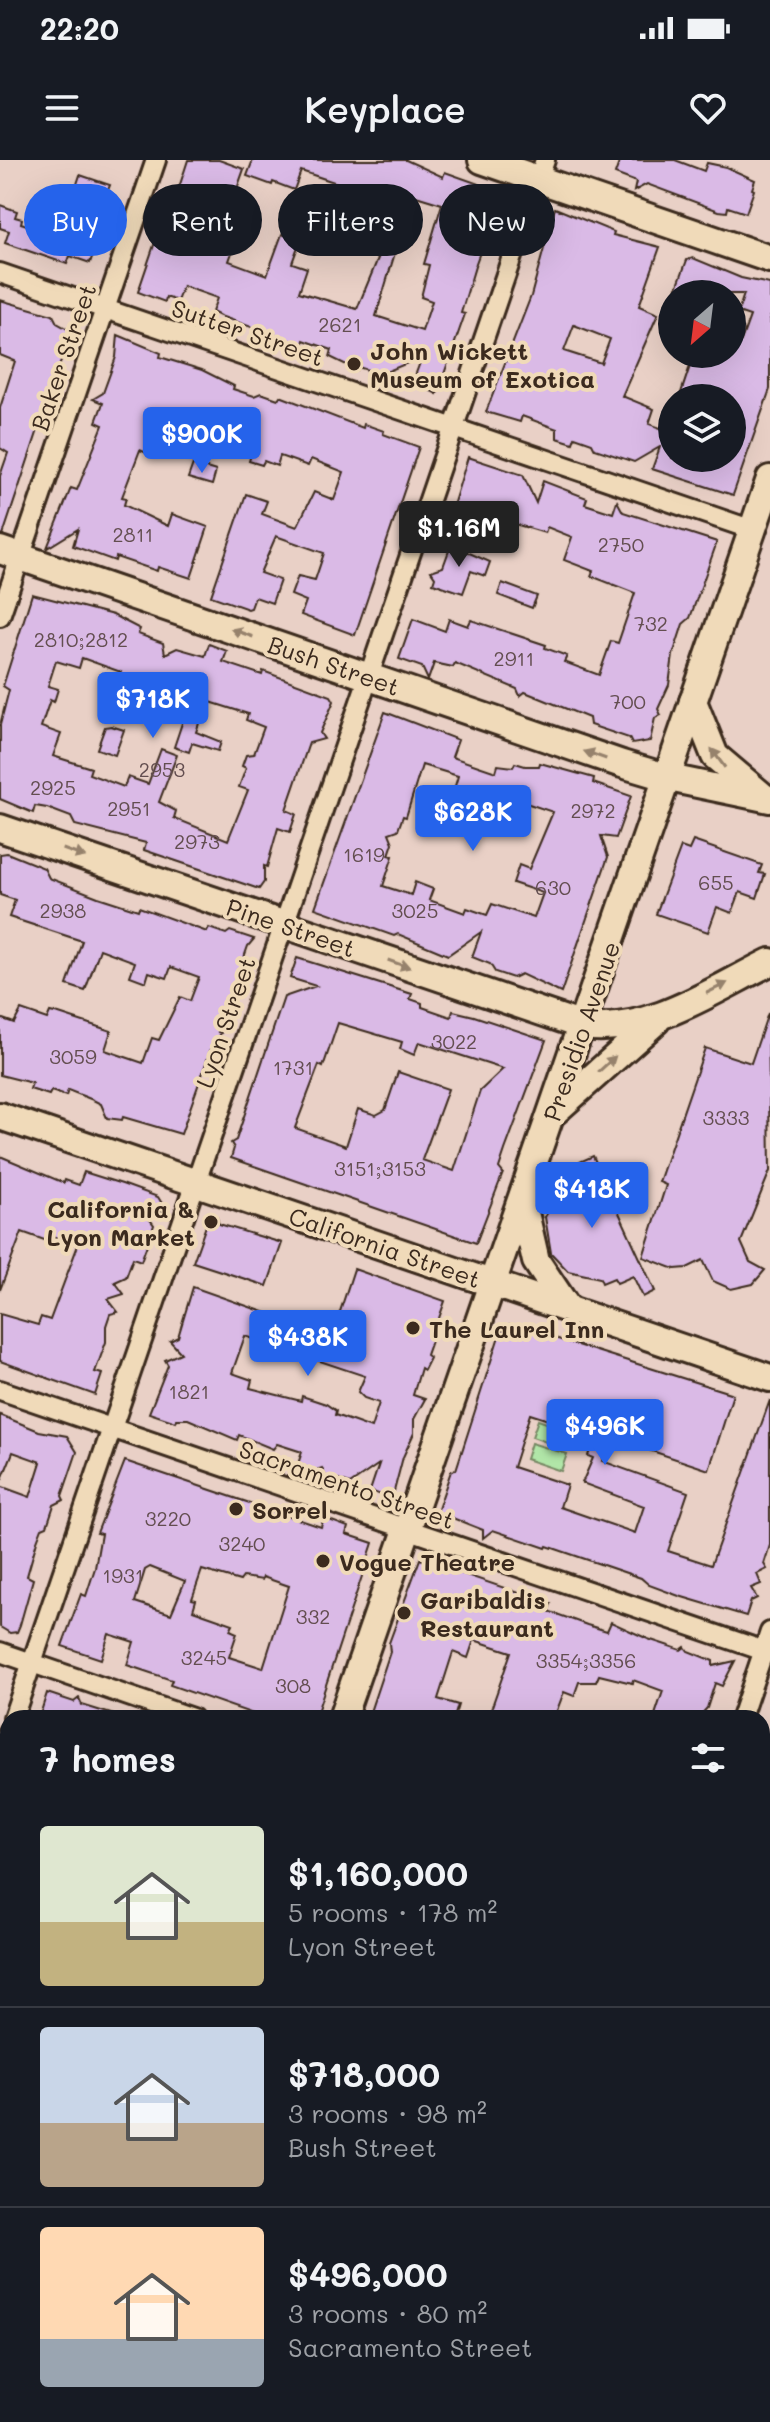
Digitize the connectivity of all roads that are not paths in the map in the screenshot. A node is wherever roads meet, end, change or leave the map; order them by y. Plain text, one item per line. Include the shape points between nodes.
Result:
1 (156, 160) edge
2 (482, 160) edge
3 (542, 170) edge
4 (770, 259) edge
5 (0, 273) edge
6 (105, 309) junction
7 (454, 428) junction
8 (770, 479) edge
9 (753, 530) junction
10 (10, 554) edge
11 (0, 616) edge
12 (369, 677) junction
13 (693, 701) junction
14 (669, 778) junction
15 (768, 798) edge
16 (0, 828) edge
17 (284, 925) junction
18 (770, 962) edge
19 (664, 1014) junction
20 (583, 1026) junction
21 (551, 1115) junction
22 (0, 1116) edge
23 (196, 1183) junction
24 (522, 1196) junction
25 (492, 1283) junction
26 (568, 1309) junction
27 (770, 1378) edge
28 (0, 1390) edge
29 (112, 1428) junction
30 (407, 1530) junction
31 (770, 1632) edge
32 (0, 1652) edge
33 (767, 1652) edge
34 (31, 1663) junction
35 (16, 1710) edge
36 (169, 1710) edge
37 (345, 1710) edge
38 (744, 1710) edge

1 - 6 street, Baker Street
2 - 3 main road
3 - 4 main road
3 - 7 street, Lyon Street
5 - 6 street, Sutter Street
6 - 7 street, Sutter Street
6 - 10 street, Baker Street
7 - 9 street, Sutter Street
7 - 12 street, Lyon Street
8 - 9 main road, Presidio Avenue
9 - 13 main road, Presidio Avenue
10 - 11 street, Baker Street
12 -> 10 main road, Bush Street
14 -> 12 main road, Bush Street
12 - 17 street, Lyon Street
13 - 14 main road, Presidio Avenue
15 -> 13 main road via 715,756
14 - 15 main road, Bush Street
14 - 20 main road, Presidio Avenue
16 -> 17 main road, Pine Street
17 -> 20 main road, Pine Street
17 - 23 street, Lyon Street
19 -> 18 main road
19 - 20 main road, Pine Street via 623,1026
21 -> 19 main road
20 - 21 main road, Presidio Avenue
21 - 24 main road, Presidio Avenue
22 - 23 main road, California Street
23 - 25 main road, California Street
23 - 29 street, Lyon Street
24 - 25 main road, Presidio Avenue
24 - 26 main road via 536,1261
25 - 26 main road, California Street
25 - 30 main road, Presidio Avenue
26 - 27 main road, California Street
28 - 29 street, Sacramento Street
29 - 30 street, Sacramento Street
29 - 34 street, Lyon Street
30 - 33 street, Sacramento Street
30 - 37 main road, Presidio Avenue
31 - 33 street
32 - 34 street
33 - 38 street
34 - 35 street, Lyon Street
34 - 36 street

